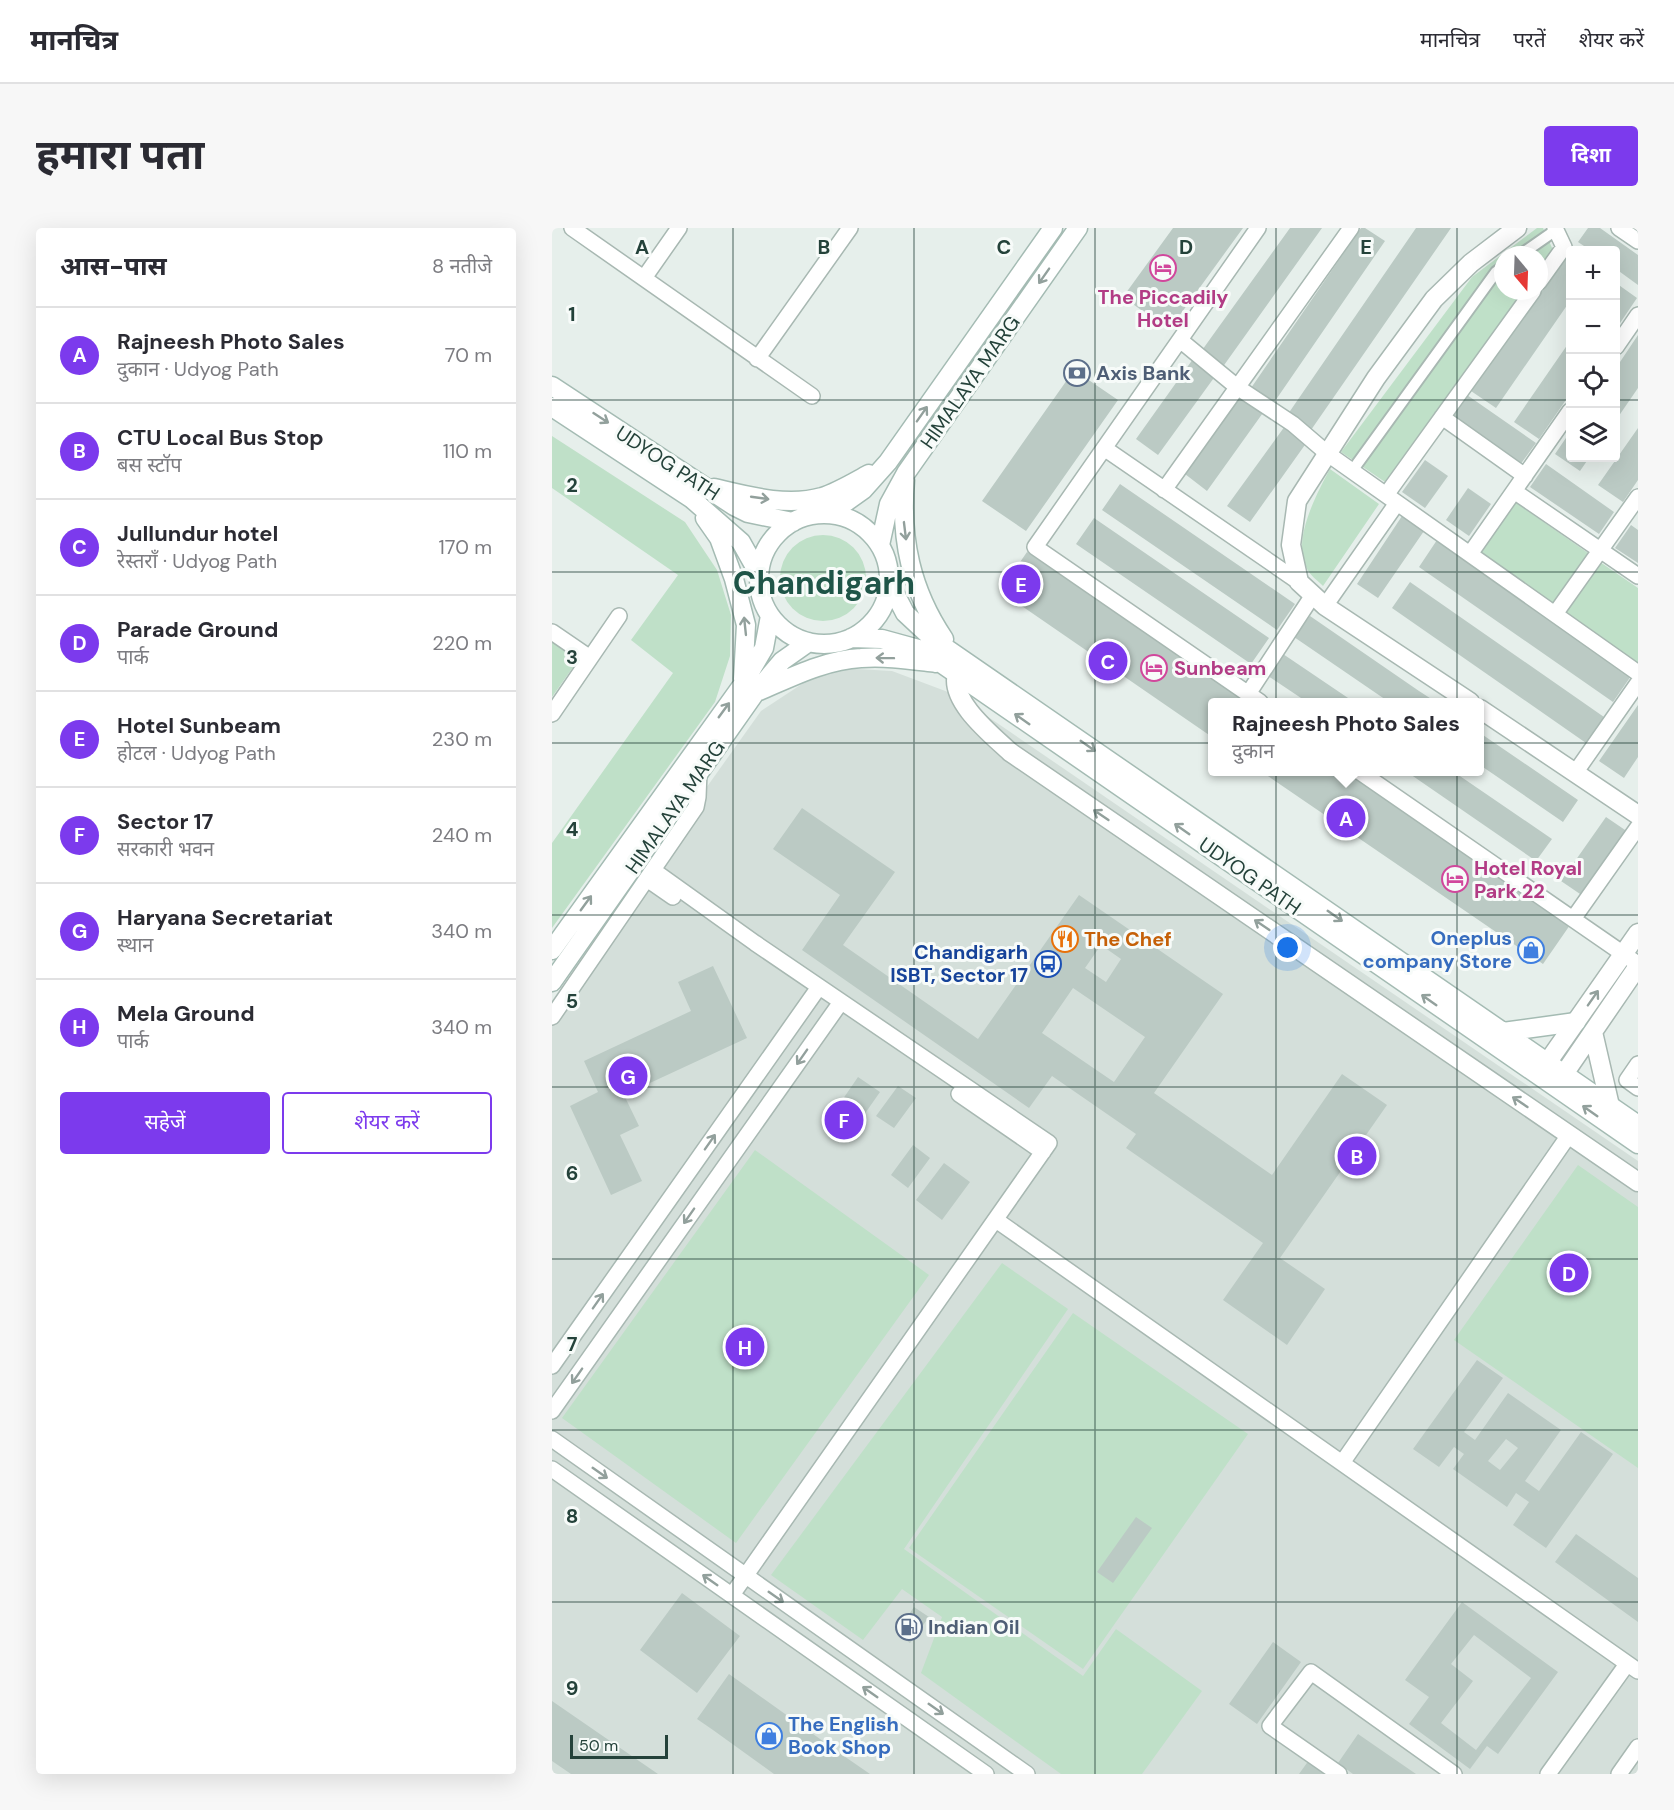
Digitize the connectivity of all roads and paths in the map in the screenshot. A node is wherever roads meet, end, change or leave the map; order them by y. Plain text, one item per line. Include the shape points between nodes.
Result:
1 (572, 228) edge
2 (679, 228) edge
3 (850, 228) edge
4 (1053, 228) edge
5 (1078, 228) edge
6 (1258, 228) edge
7 (1351, 228) edge
8 (1517, 228) edge
9 (1619, 228) edge
10 (1555, 229) edge
11 (1638, 241) edge
12 (1532, 246) edge
13 (1548, 269) edge
14 (1494, 275) edge
15 (644, 278) junction
16 (1526, 300) edge
17 (1638, 315) edge
18 (1180, 340) junction
19 (1620, 341) edge
20 (758, 359) junction
21 (552, 386) edge
22 (1238, 387) junction
23 (812, 396) dead end
24 (552, 407) edge
25 (1442, 417) junction
26 (1566, 417) edge
27 (1104, 448) junction
28 (1328, 454) junction
29 (888, 462) junction
30 (1352, 471) junction
31 (906, 473) junction
32 (1525, 476) junction
33 (1164, 490) junction
34 (1514, 491) junction
35 (697, 492) junction
36 (1638, 496) edge
37 (1392, 499) junction
38 (829, 514) junction
39 (793, 522) junction
40 (880, 545) junction
41 (1600, 550) junction
42 (1470, 554) junction
43 (759, 574) junction
44 (1638, 576) edge
45 (889, 582) junction
46 (1299, 582) junction
47 (1319, 600) junction
48 (1555, 614) junction
49 (619, 616) dead end
50 (770, 616) junction
51 (552, 632) edge
52 (850, 638) junction
53 (809, 642) junction
54 (590, 658) junction
55 (951, 664) junction
56 (1638, 673) edge
57 (1638, 683) edge
58 (749, 688) junction
59 (1254, 698) edge
60 (1464, 698) edge
61 (1484, 712) edge
62 (552, 714) edge
63 (699, 772) junction
64 (1575, 773) junction
65 (1367, 776) edge
66 (1637, 815) edge
67 (650, 874) junction
68 (1573, 919) junction
69 (1638, 933) edge
70 (552, 950) edge
71 (1633, 961) edge
72 (552, 982) edge
73 (817, 991) junction
74 (838, 1005) junction
75 (552, 1017) edge
76 (1576, 1022) junction
77 (1503, 1032) junction
78 (1593, 1032) junction
79 (1548, 1063) junction
80 (1638, 1064) edge
81 (1564, 1074) junction
82 (1638, 1088) edge
83 (743, 1095) junction
84 (1610, 1106) junction
85 (764, 1111) junction
86 (1638, 1125) edge
87 (1569, 1135) junction
88 (1638, 1144) edge
89 (1638, 1182) edge
90 (996, 1220) junction
91 (552, 1366) edge
92 (552, 1411) edge
93 (552, 1439) edge
94 (1342, 1463) junction
95 (552, 1469) edge
96 (644, 1504) junction
97 (631, 1524) junction
98 (746, 1576) junction
99 (732, 1596) junction
100 (1632, 1667) edge
101 (1638, 1747) edge
102 (1005, 1758) junction
103 (986, 1774) edge
104 (996, 1774) edge
105 (1028, 1774) edge
106 (1339, 1774) edge
107 (1454, 1774) edge
108 (1548, 1774) edge
109 (1619, 1774) edge

1 - 15 street
2 - 15 street
3 - 20 street
29 -> 4 main road, HIMALAYA MARG
5 -> 31 main road, HIMALAYA MARG
6 - 18 street
7 - 22 street
8 - 28 main road via 1470,263 1434,299 1376,378
9 - 11 street
10 - 12 street
10 - 13 street via 1564,247
14 - 30 street
15 - 20 street
16 - 25 street
17 - 19 street
18 - 22 street
18 - 27 street
20 - 23 street
21 -> 35 main road, UDYOG PATH
22 - 28 street via 1293,424
22 - 33 street
24 - 35 main road, UDYOG PATH
25 - 32 street
25 - 37 street
26 - 32 street
27 - 33 street
27 - 59 street via 1035,547
28 - 30 street
28 - 46 main road via 1297,501 1291,545
35 -> 29 main road via 785,501 821,497
29 - 38 main road, HIMALAYA MARG via 863,490
30 - 37 street
31 - 40 main road, HIMALAYA MARG via 889,504
31 -> 55 main road via 903,512 908,554 917,591
32 - 34 street
33 - 46 street
34 - 41 street
34 - 42 street
35 - 39 main road, UDYOG PATH via 748,513
35 - 43 main road, UDYOG PATH via 741,542
58 -> 35 main road via 746,625 734,579
36 - 41 street
37 - 42 street
37 - 47 street
38 - 39 main road
38 - 40 main road via 847,518
39 - 43 main road via 775,536 765,552
40 - 45 main road
41 - 44 street
41 - 48 street
42 - 48 street
43 - 50 main road via 762,600
45 - 52 main road via 883,607 872,622
45 - 55 main road, UDYOG PATH via 905,613 934,640
46 - 47 main road
47 - 59 street
47 - 60 main road
48 - 56 street
49 - 54 street
50 - 53 main road via 780,627
50 - 58 main road, HIMALAYA MARG via 764,648
51 - 54 street
52 - 53 main road via 827,644
52 - 55 main road, UDYOG PATH via 882,639 922,650
53 - 58 main road, HIMALAYA MARG
54 - 62 street
55 -> 58 main road via 860,658
55 -> 77 main road, UDYOG PATH
87 -> 55 main road via 1010,752 971,713 956,686
88 -> 55 main road, UDYOG PATH
57 - 64 street
58 - 63 main road, HIMALAYA MARG
70 -> 58 main road, HIMALAYA MARG
61 - 64 main road
63 - 67 street via 696,807
63 - 72 main road, HIMALAYA MARG
64 - 66 main road
65 - 68 street
66 - 68 street
67 - 73 street
67 - 75 street
68 - 71 street
69 - 71 main road
76 -> 71 main road
71 - 78 main road
73 - 74 street
73 - 83 street
74 -> 85 street
74 - 90 street via 1043,1152
76 - 77 main road
76 - 79 main road
77 - 79 main road, UDYOG PATH
78 - 81 main road
78 - 84 main road
79 - 81 main road, UDYOG PATH
80 - 82 street via 1627,1080
81 - 84 main road, UDYOG PATH
83 - 85 street
91 -> 83 street
84 - 86 main road, UDYOG PATH
85 -> 92 street
87 - 89 main road
87 - 94 street
90 - 94 street
90 - 98 street
93 -> 96 street
94 - 100 street
95 - 97 street
96 - 97 street
96 - 98 street
99 -> 97 street
98 - 99 street
98 -> 102 street
103 -> 99 street
100 - 108 street
101 - 109 street
102 - 104 street
102 - 105 street
106 - 107 street via 1270,1726 1311,1672

